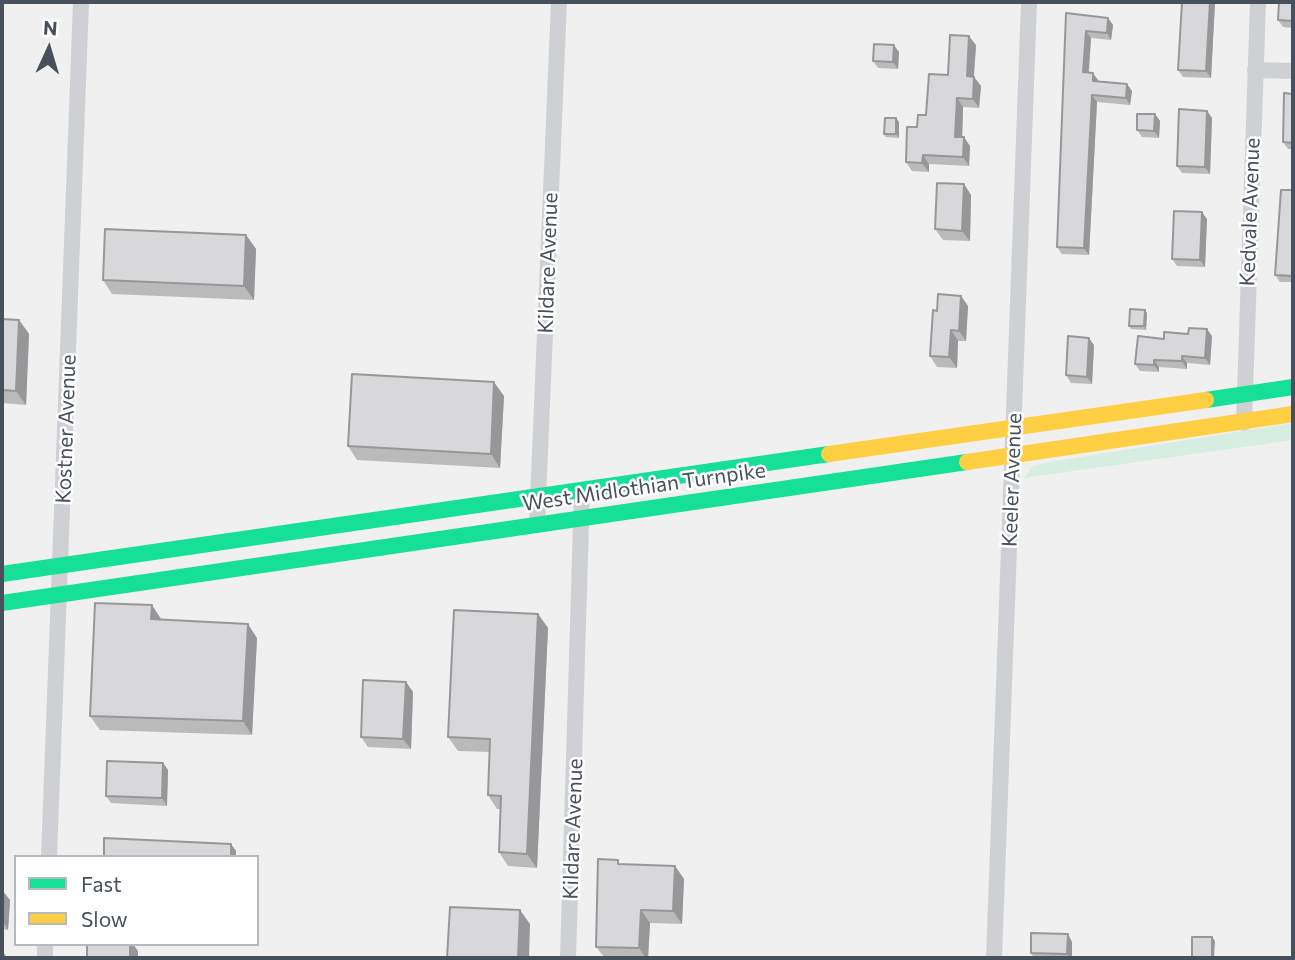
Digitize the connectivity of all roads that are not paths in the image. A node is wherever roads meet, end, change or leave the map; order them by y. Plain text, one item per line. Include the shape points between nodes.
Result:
1 (80, 2) edge
2 (559, 2) edge
3 (1029, 2) edge
4 (1258, 2) edge
5 (1255, 70) junction
6 (1293, 71) edge
7 (1293, 387) edge
8 (1244, 394) junction
9 (1293, 414) edge
10 (1244, 423) junction
11 (1014, 427) junction
12 (1014, 454) junction
13 (582, 490) junction
14 (538, 496) junction
15 (582, 517) junction
16 (537, 523) junction
17 (62, 565) junction
18 (2, 574) edge
19 (60, 594) junction
20 (2, 603) edge
21 (49, 855) edge
22 (568, 958) edge
23 (994, 958) edge

1 - 17 street, Kostner Avenue
2 - 14 street, Kildare Avenue
3 - 11 street, Keeler Avenue
4 - 5 street, Kedvale Avenue
5 - 6 street
5 - 8 street, Kedvale Avenue
7 - 8 main road, West Midlothian Turnpike
8 - 10 street, Kedvale Avenue
8 - 11 main road, West Midlothian Turnpike
9 - 10 main road, West Midlothian Turnpike
10 - 12 main road, West Midlothian Turnpike
11 - 12 street, Keeler Avenue
11 - 13 main road, West Midlothian Turnpike
12 - 15 main road, West Midlothian Turnpike
12 - 23 street, Keeler Avenue
13 - 14 main road, West Midlothian Turnpike
13 - 15 street, Kildare Avenue
14 - 16 street, Kildare Avenue
14 - 17 main road, West Midlothian Turnpike
15 - 16 main road, West Midlothian Turnpike
15 - 22 street, Kildare Avenue
16 - 19 main road, West Midlothian Turnpike
17 - 18 main road, West Midlothian Turnpike
17 - 19 street, Kostner Avenue
19 - 20 main road, West Midlothian Turnpike
19 - 21 street, Kostner Avenue

